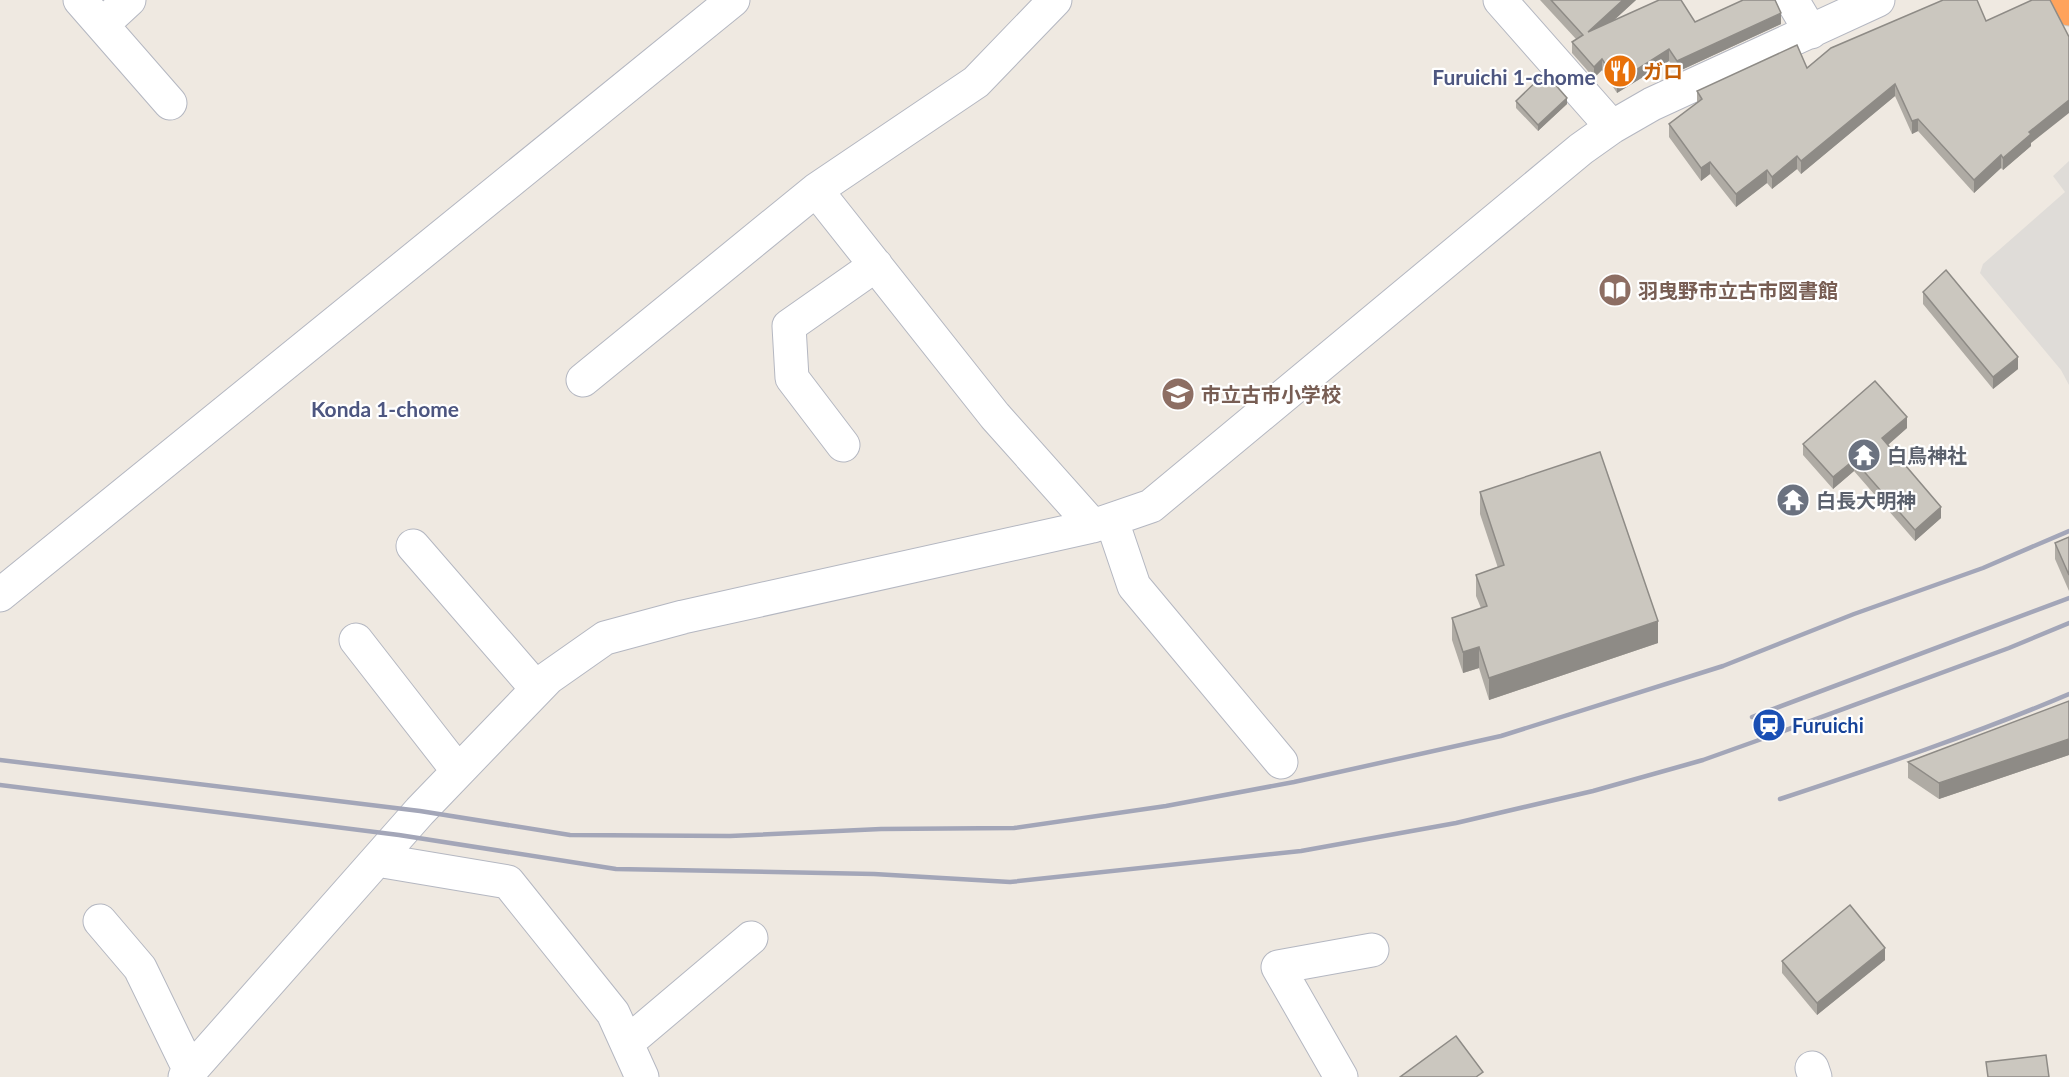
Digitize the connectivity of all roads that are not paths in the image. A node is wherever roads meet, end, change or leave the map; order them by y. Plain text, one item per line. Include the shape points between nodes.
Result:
1 (80, 0) edge
2 (129, 0) edge
3 (733, 0) edge
4 (1055, 0) edge
5 (1500, 0) edge
6 (1792, 0) edge
7 (1878, 0) edge
8 (2064, 0) edge
9 (2069, 9) edge
10 (102, 25) junction
11 (1811, 32) junction
12 (170, 103) dead end
13 (1612, 127) junction
14 (816, 190) junction
15 (876, 265) junction
16 (583, 380) dead end
17 (843, 445) dead end
18 (1102, 523) junction
19 (413, 546) dead end
20 (0, 595) edge
21 (356, 640) dead end
22 (537, 689) junction
23 (1281, 762) dead end
24 (458, 771) junction
25 (377, 860) junction
26 (100, 921) dead end
27 (751, 938) dead end
28 (1372, 950) dead end
29 (627, 1042) junction
30 (188, 1074) edge
31 (642, 1077) edge
32 (1341, 1077) edge

1 - 10 street
2 - 10 street
3 - 20 street
4 - 14 street via 976,82
5 - 13 street
6 - 11 street
7 - 11 street
8 - 9 highway
10 - 12 street
11 - 13 street via 1652,104
13 - 18 street via 1151,506
14 - 15 street
14 - 16 street
15 - 17 street via 789,326 792,378
15 - 18 street via 995,416
18 - 22 street via 605,638
18 - 23 street via 1134,586
19 - 22 street
21 - 24 street
22 - 24 street
24 - 25 street
25 - 29 street via 508,882 613,1013
25 - 30 street
26 - 30 street via 140,968
27 - 29 street
28 - 32 street via 1278,967
29 - 31 street

